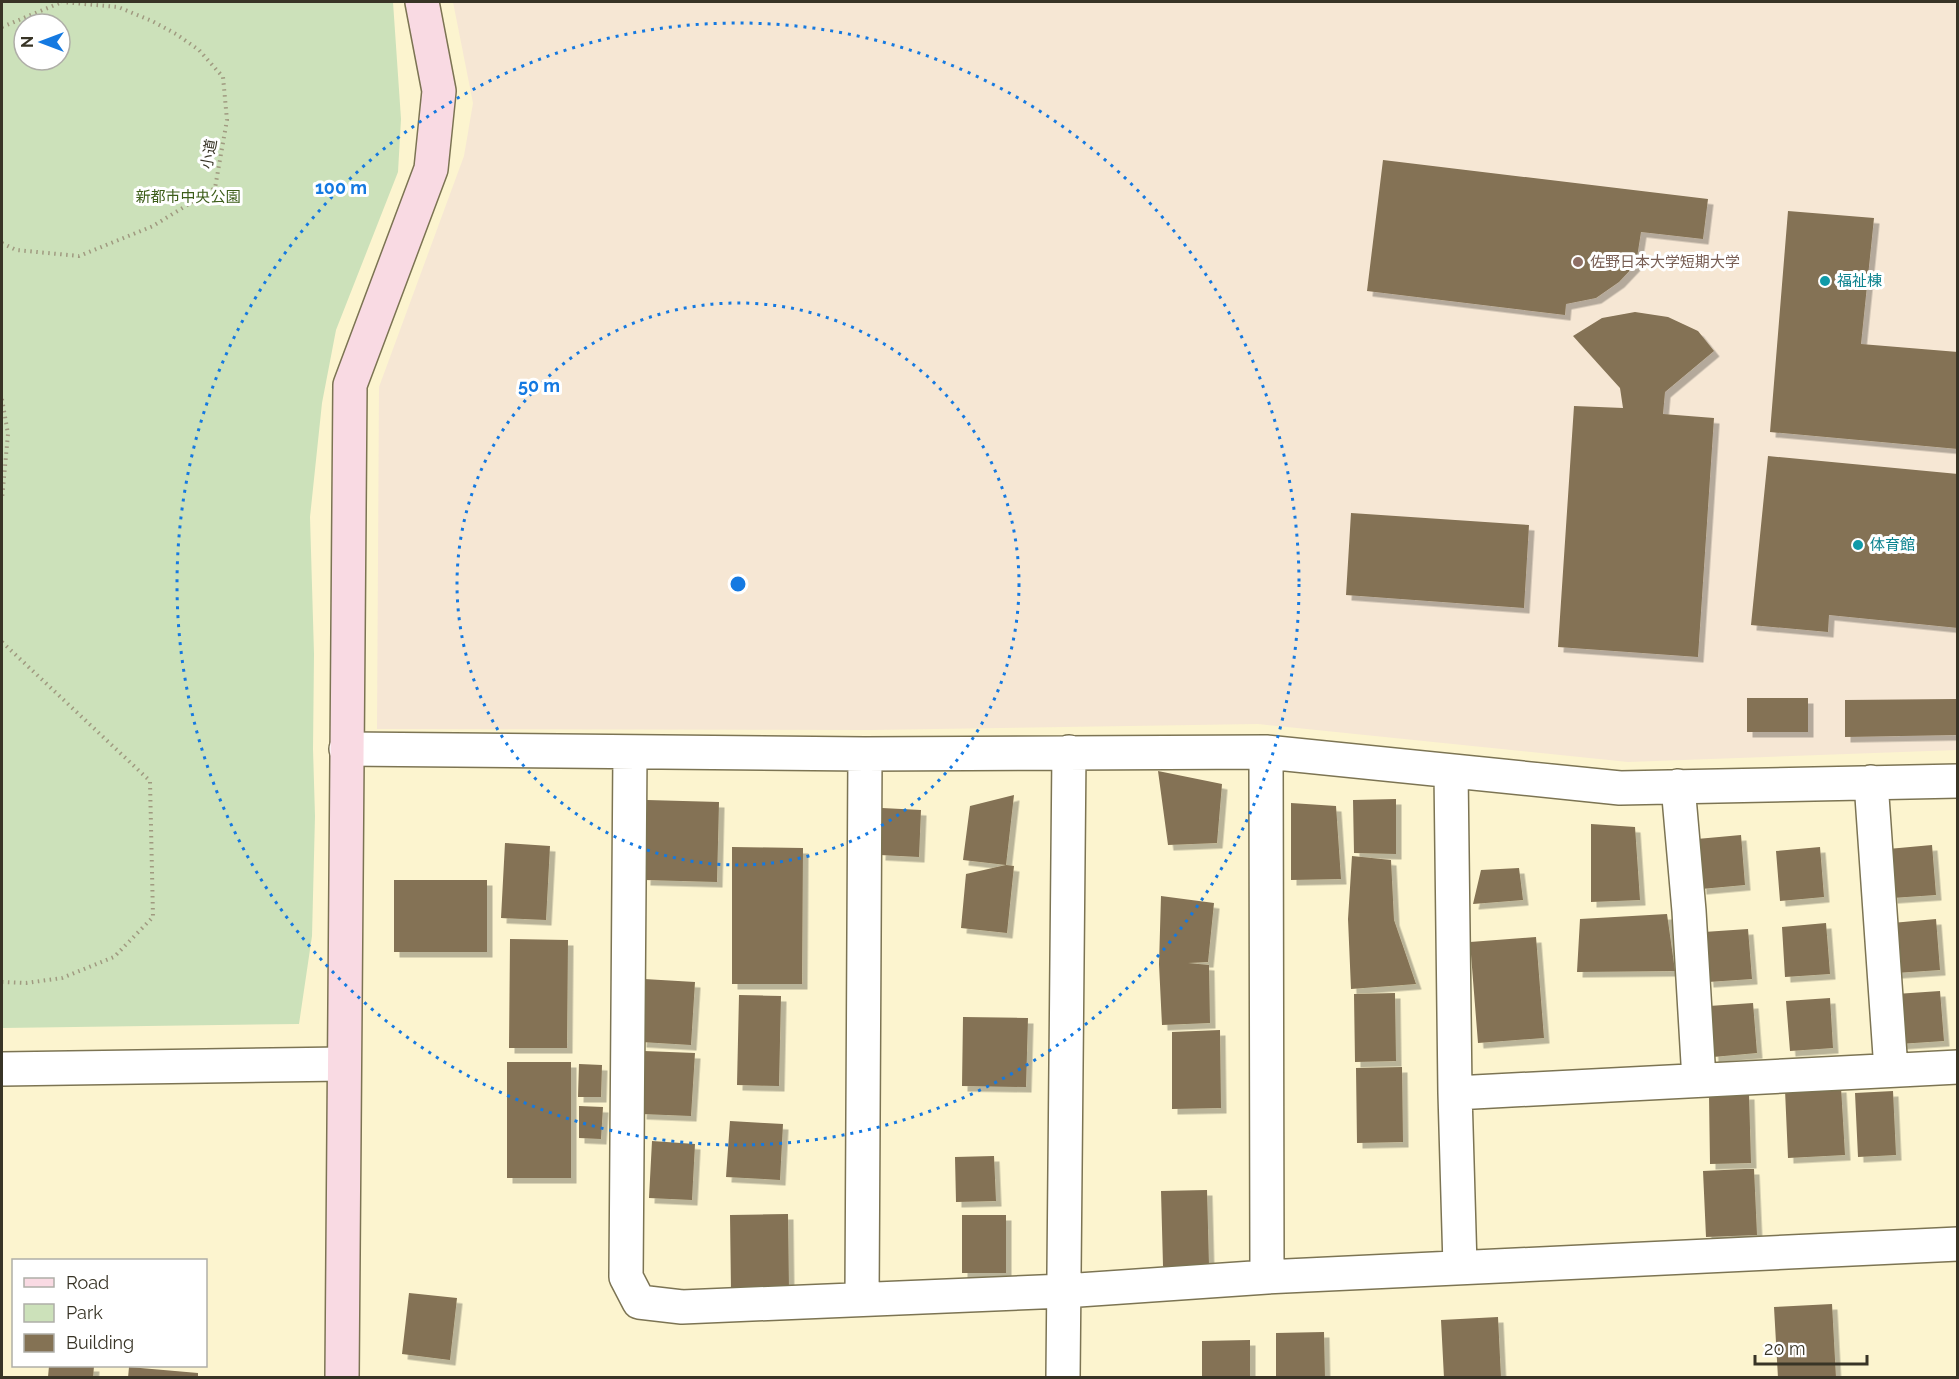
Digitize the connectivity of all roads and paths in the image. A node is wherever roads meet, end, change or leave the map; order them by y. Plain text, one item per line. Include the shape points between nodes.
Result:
1 (62, 2) edge
2 (422, 2) edge
3 (2, 27) edge
4 (2, 243) edge
5 (2, 399) edge
6 (2, 499) edge
7 (2, 642) edge
8 (346, 749) junction
9 (630, 752) junction
10 (1069, 752) junction
11 (1266, 752) junction
12 (865, 754) junction
13 (1451, 771) junction
14 (1958, 781) edge
15 (1871, 782) junction
16 (1678, 786) junction
17 (2, 982) edge
18 (343, 1064) junction
19 (1958, 1067) edge
20 (2, 1069) edge
21 (1891, 1070) junction
22 (1699, 1080) junction
23 (1455, 1093) junction
24 (1958, 1244) edge
25 (1460, 1266) junction
26 (1267, 1276) junction
27 (1064, 1291) junction
28 (862, 1299) junction
29 (342, 1377) edge
30 (1063, 1377) edge

1 - 3 path, 小道
1 - 4 path, 小道 via 118,6 152,21 199,50 223,77 227,120 215,188 153,226 79,256 16,249
2 - 8 street via 439,91 431,169 350,385
5 - 6 path via 8,434
7 - 17 path via 150,782 153,917 114,957 62,978
8 - 9 street
8 - 18 street
9 - 12 street
9 - 28 street via 626,1276 639,1302 682,1307
10 - 11 street
10 - 12 street
10 - 27 street
11 - 13 street
11 - 26 street
12 - 28 street
13 - 16 street via 1620,788
13 - 23 street
14 - 15 street
15 - 16 street
15 - 21 street
16 - 22 street
18 - 20 street
18 - 29 street
19 - 21 street
21 - 22 street
22 - 23 street
23 - 25 street
24 - 25 street
25 - 26 street
26 - 27 street
27 - 28 street
27 - 30 street

